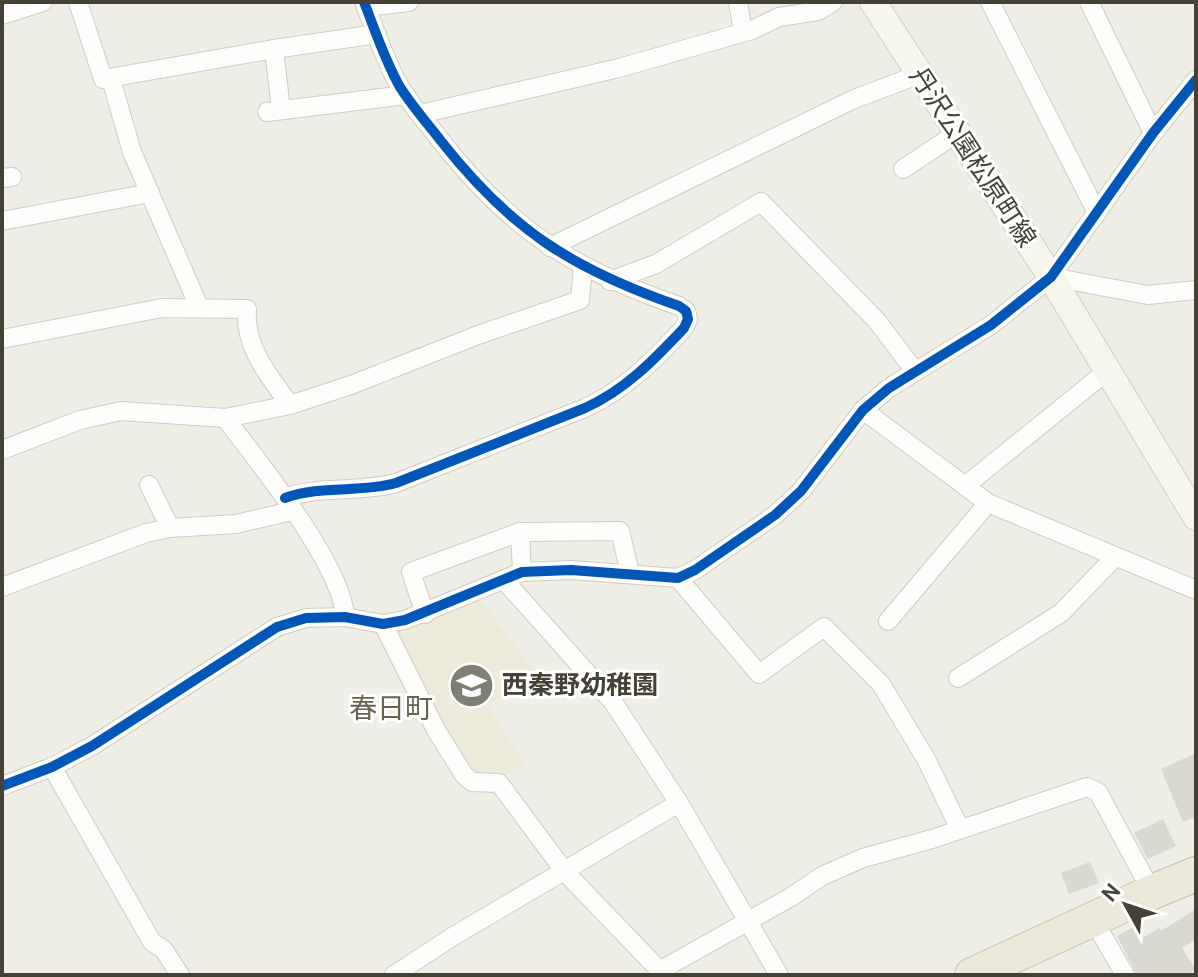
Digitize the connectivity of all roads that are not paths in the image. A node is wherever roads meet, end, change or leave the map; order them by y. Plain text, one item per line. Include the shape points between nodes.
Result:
1 (43, 2) edge
2 (78, 2) edge
3 (409, 2) edge
4 (738, 2) edge
5 (833, 2) edge
6 (873, 2) edge
7 (990, 2) edge
8 (1089, 2) edge
9 (365, 4) edge
10 (2, 15) edge
11 (743, 32) junction
12 (377, 34) junction
13 (274, 49) junction
14 (920, 74) junction
15 (111, 79) junction
16 (1196, 80) edge
17 (406, 95) junction
18 (420, 114) junction
19 (957, 133) junction
20 (1153, 133) junction
21 (903, 169) dead end
22 (150, 193) junction
23 (1097, 213) junction
24 (2, 221) edge
25 (550, 247) junction
26 (583, 267) junction
27 (1051, 277) junction
28 (610, 281) junction
29 (1194, 297) edge
30 (199, 307) junction
31 (2, 339) edge
32 (914, 370) junction
33 (1106, 372) junction
34 (290, 405) junction
35 (863, 410) junction
36 (225, 418) junction
37 (2, 450) edge
38 (149, 485) dead end
39 (965, 486) junction
40 (988, 503) junction
41 (288, 505) junction
42 (1196, 517) edge
43 (170, 528) junction
44 (520, 532) junction
45 (1115, 557) junction
46 (522, 572) junction
47 (630, 573) junction
48 (678, 578) junction
49 (504, 580) junction
50 (2, 587) edge
51 (1196, 590) edge
52 (425, 614) junction
53 (345, 617) junction
54 (888, 621) dead end
55 (383, 624) junction
56 (963, 667) dead end
57 (52, 767) junction
58 (2, 786) edge
59 (679, 803) junction
60 (960, 829) junction
61 (565, 872) junction
62 (1196, 874) edge
63 (1152, 892) junction
64 (1093, 919) junction
65 (747, 921) junction
66 (662, 973) edge
67 (180, 975) edge
68 (394, 975) edge
69 (779, 975) edge
70 (972, 975) edge
71 (1125, 975) edge

1 - 10 street
2 - 15 street via 103,79
3 - 9 street
4 - 11 street
5 - 11 street
6 - 14 main road, 丹沢公園松原町線
7 - 23 street
8 - 20 street
9 - 12 street
11 - 18 street via 619,68
12 - 13 street
12 - 17 street
13 - 15 street
13 - 17 street via 274,111
14 - 19 main road, 丹沢公園松原町線
14 - 25 street via 852,100
15 - 22 street
16 - 20 street
17 - 18 street
18 - 25 street via 477,182
19 - 21 street
19 - 27 main road, 丹沢公園松原町線
20 - 23 street
22 - 24 street
22 - 30 street
23 - 27 street
25 - 26 street
26 - 28 street
26 - 34 street via 580,300
27 - 29 street via 1137,294
27 - 32 street via 991,325
27 - 33 main road, 丹沢公園松原町線
28 - 32 street via 656,264 761,202 877,321
28 - 41 street via 679,306 688,319 652,362 605,399 396,483 299,493
30 - 31 street via 129,313
30 - 34 street via 247,309 256,359
32 - 35 street
33 - 39 street
33 - 42 main road, 丹沢公園松原町線
34 - 36 street
35 - 39 street
35 - 48 street via 801,491 775,515
36 - 37 street via 121,411 80,420
36 - 41 street
38 - 43 street
39 - 40 street
40 - 45 street
40 - 54 street
41 - 43 street via 236,524
41 - 53 street via 313,537
43 - 50 street
44 - 46 street
44 - 47 street via 620,531
44 - 52 street via 411,572
45 - 51 street
45 - 56 street via 1061,613
46 - 47 street
46 - 49 street
47 - 48 street
48 - 60 street via 759,674 824,627 881,684
49 - 52 street
49 - 59 street via 613,702
52 - 55 street
53 - 55 street
53 - 57 street via 306,618 277,627
55 - 61 street via 464,775 472,782 499,783
57 - 58 street
57 - 67 street via 152,942
59 - 61 street
59 - 65 street
60 - 63 street via 1087,787 1098,792
60 - 65 street via 863,858
61 - 66 street
61 - 68 street
62 - 63 highway
63 - 64 highway
64 - 70 highway
64 - 71 street
65 - 66 street
65 - 69 street

